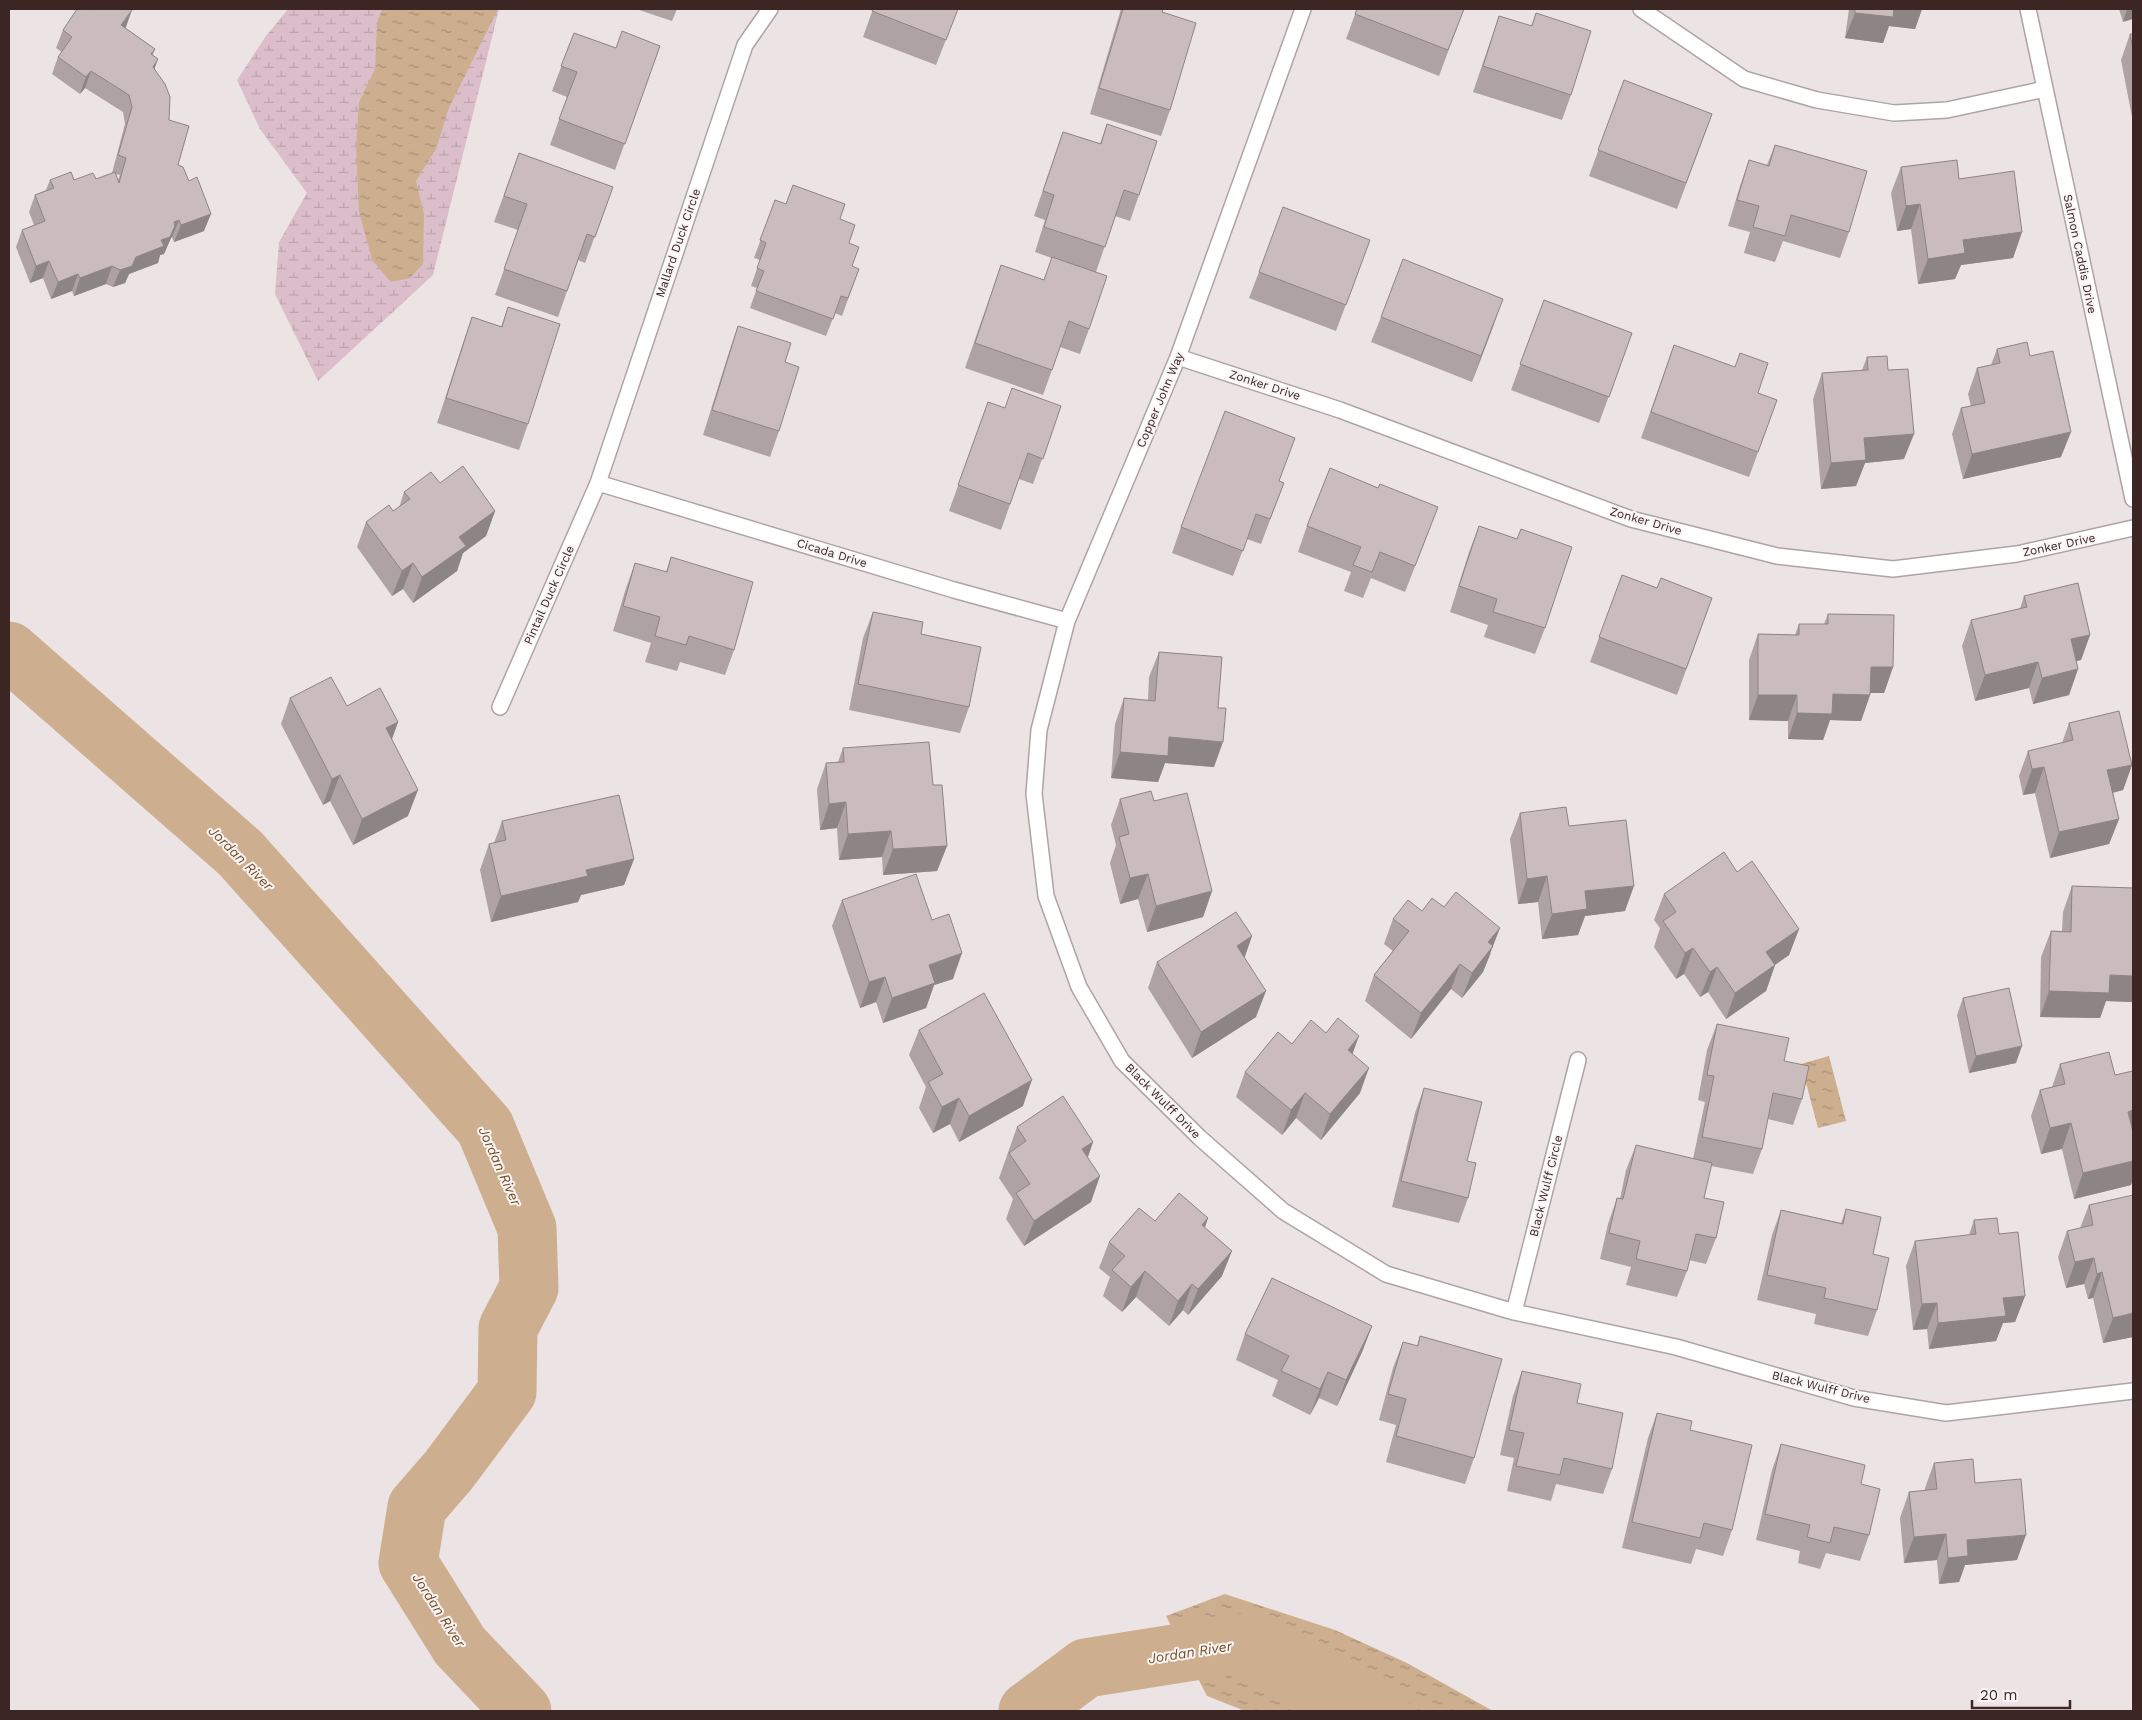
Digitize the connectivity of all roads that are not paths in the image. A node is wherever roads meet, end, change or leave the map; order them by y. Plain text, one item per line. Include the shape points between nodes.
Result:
1 (770, 9) edge
2 (1303, 9) edge
3 (1641, 9) edge
4 (2028, 9) edge
5 (2045, 89) junction
6 (1178, 357) junction
7 (598, 483) junction
8 (2133, 499) edge
9 (2133, 528) edge
10 (1067, 621) junction
11 (500, 707) dead end
12 (1034, 794) joint
13 (1578, 1060) dead end
14 (1514, 1312) junction
15 (2133, 1391) edge

1 - 7 street, Mallard Duck Circle via 745,45
2 - 6 street, Copper John Way
3 - 5 street via 1744,79 1817,100 1894,113 1947,110
4 - 5 street, Salmon Caddis Drive
5 - 8 street, Salmon Caddis Drive
6 - 9 street, Zonker Drive via 1340,410 1631,519 1777,556 1893,569 2017,554
6 - 10 street, Copper John Way
7 - 10 street, Cicada Drive
7 - 11 street, Pintail Duck Circle
10 - 12 street, Copper John Way via 1039,730
12 - 14 street, Black Wulff Drive via 1046,896 1079,987 1122,1061 1200,1138 1283,1211 1386,1274
13 - 14 street, Black Wulff Circle
14 - 15 street, Black Wulff Drive via 1676,1348 1854,1398 1946,1413

